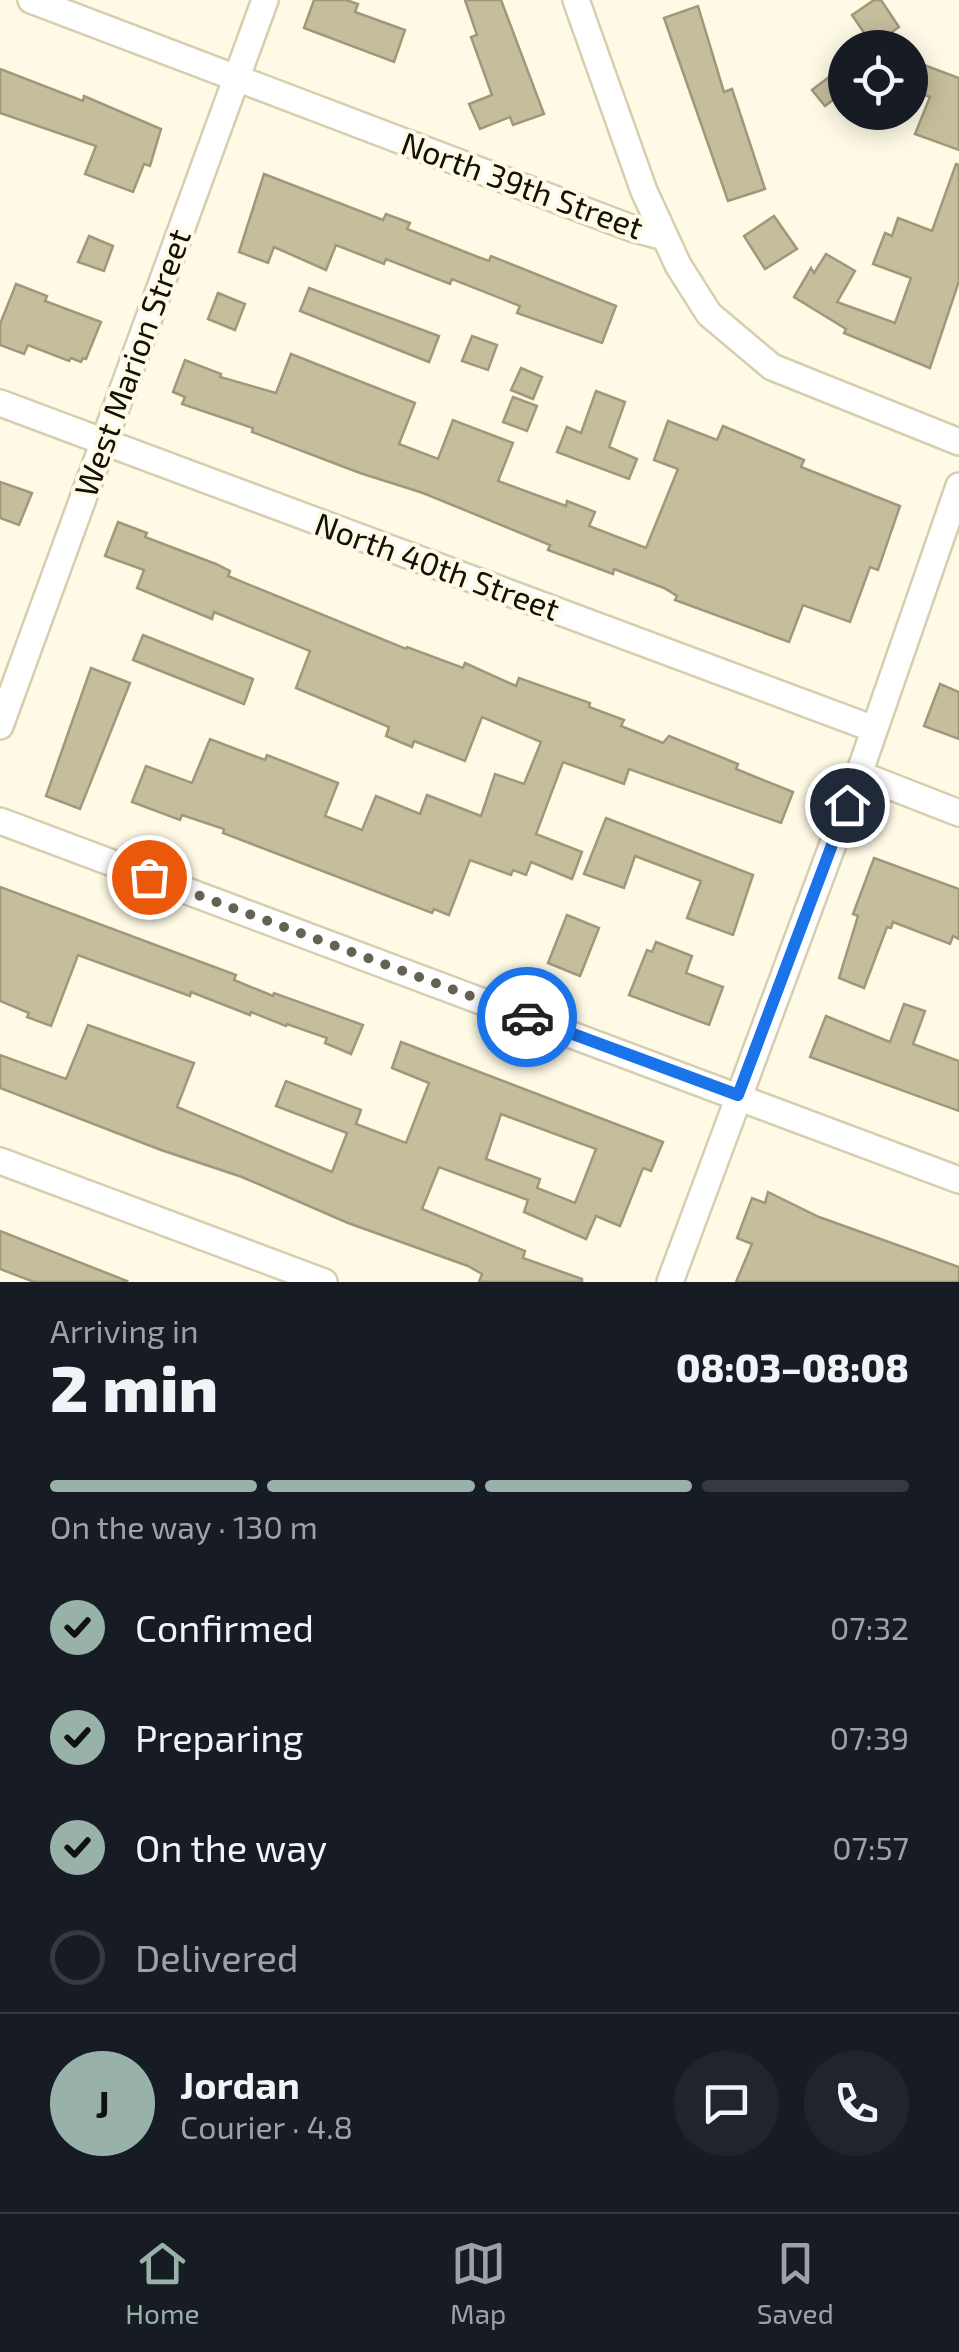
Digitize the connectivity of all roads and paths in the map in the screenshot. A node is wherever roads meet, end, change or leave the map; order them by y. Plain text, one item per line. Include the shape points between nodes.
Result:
1 (32, 0) edge
2 (265, 0) edge
3 (576, 0) edge
4 (236, 79) junction
5 (664, 238) junction
6 (0, 403) edge
7 (959, 442) edge
8 (103, 443) junction
9 (959, 486) edge
10 (0, 726) edge
11 (874, 729) junction
12 (858, 774) junction
13 (959, 812) edge
14 (0, 821) edge
15 (738, 1095) junction
16 (0, 1161) edge
17 (959, 1180) edge
18 (324, 1282) edge
19 (670, 1282) edge

1 - 4 street, North 39th Street
2 - 4 street, West Marion Street
3 - 5 street
4 - 5 street, North 39th Street
4 - 8 street, West Marion Street
5 - 7 street, North 39th Street via 709,314 772,367
6 - 8 street, North 40th Street
8 - 10 street, West Marion Street
8 - 11 street, North 40th Street
9 - 11 street
11 - 12 street
12 - 13 street
12 - 15 street
14 - 15 street
15 - 17 street
15 - 19 street
16 - 18 street

